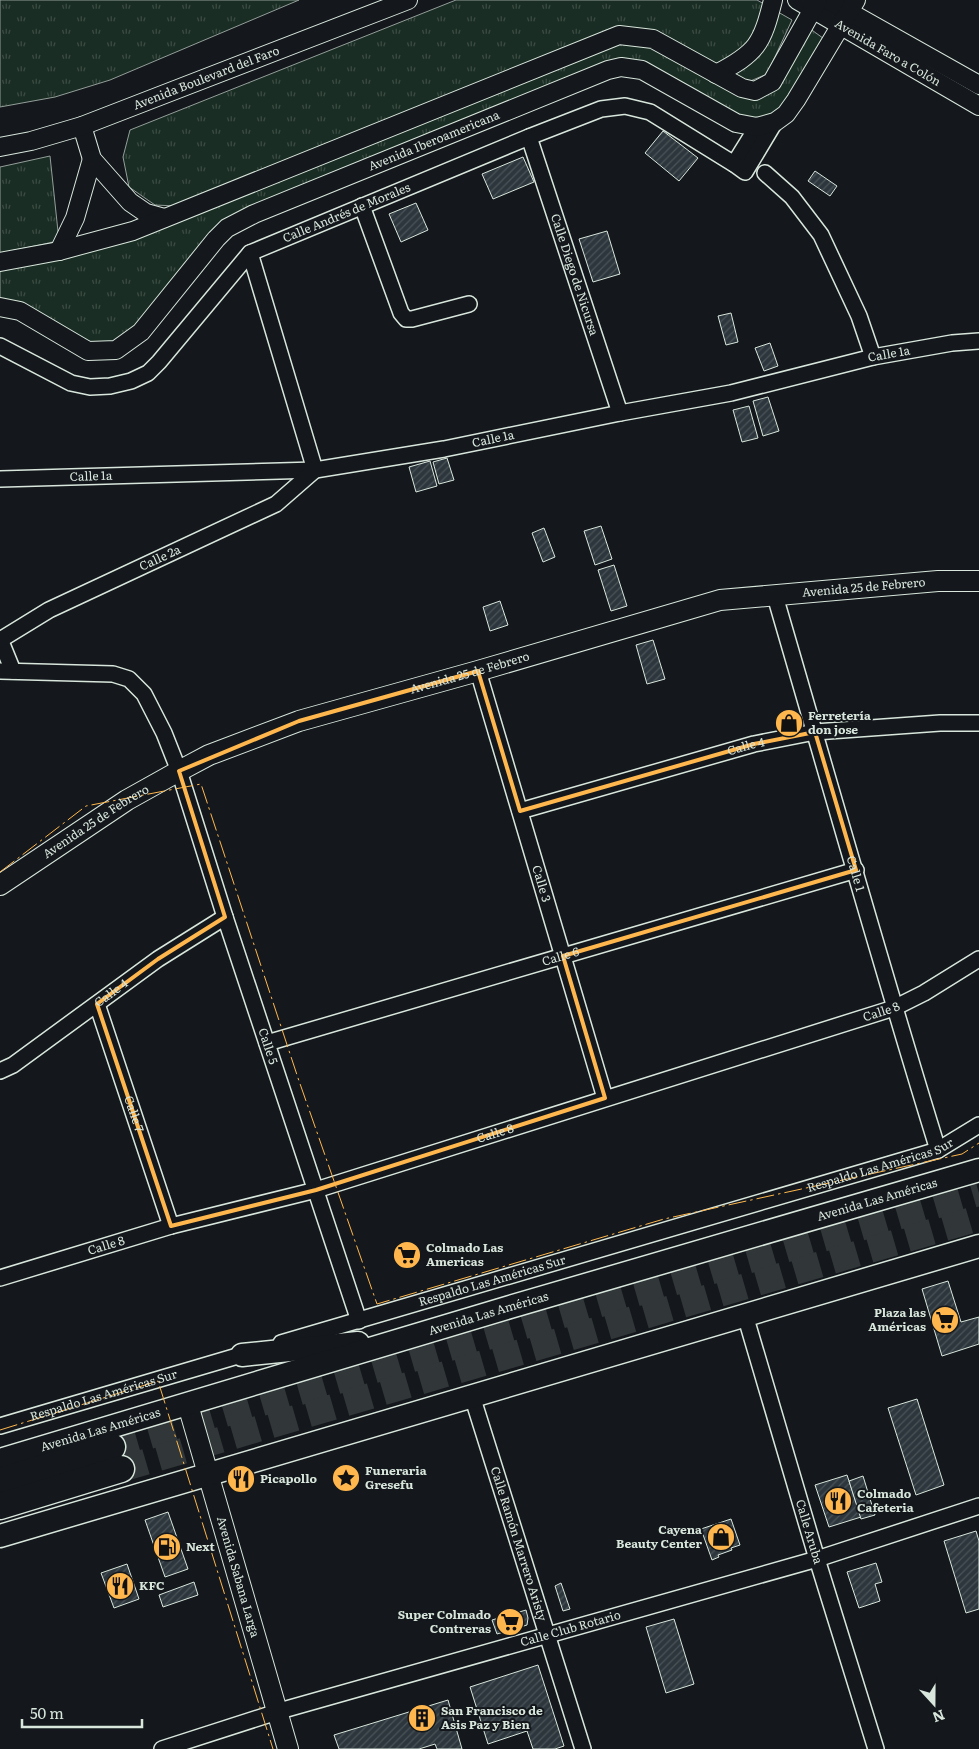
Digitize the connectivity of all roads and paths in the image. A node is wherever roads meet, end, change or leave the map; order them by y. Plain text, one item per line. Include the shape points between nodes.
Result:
1 (408, 0) edge
2 (774, 0) edge
3 (797, 0) edge
4 (828, 0) edge
5 (815, 4) edge
6 (849, 13) edge
7 (716, 74) junction
8 (979, 85) edge
9 (979, 106) edge
10 (775, 122) junction
11 (82, 126) junction
12 (757, 127) junction
13 (529, 136) junction
14 (0, 147) edge
15 (92, 158) junction
16 (739, 168) junction
17 (765, 173) dead end
18 (362, 206) junction
19 (164, 218) junction
20 (59, 251) junction
21 (250, 253) junction
22 (0, 262) edge
23 (469, 304) dead end
24 (0, 307) edge
25 (979, 342) edge
26 (0, 346) edge
27 (873, 357) junction
28 (620, 413) junction
29 (315, 470) junction
30 (0, 479) edge
31 (979, 581) edge
32 (775, 596) junction
33 (0, 640) edge
34 (6, 671) edge
35 (478, 671) junction
36 (979, 723) edge
37 (815, 732) junction
38 (179, 771) junction
39 (520, 811) junction
40 (856, 870) junction
41 (0, 885) edge
42 (225, 917) junction
43 (563, 956) junction
44 (979, 959) edge
45 (97, 1004) junction
46 (894, 1008) junction
47 (267, 1043) junction
48 (0, 1071) edge
49 (605, 1098) junction
50 (979, 1125) edge
51 (938, 1150) junction
52 (979, 1170) edge
53 (316, 1190) junction
54 (171, 1226) junction
55 (979, 1246) edge
56 (0, 1278) edge
57 (510, 1307) junction
58 (745, 1315) junction
59 (359, 1320) junction
60 (242, 1355) junction
61 (472, 1396) junction
62 (188, 1405) junction
63 (0, 1426) edge
64 (0, 1460) edge
65 (207, 1474) junction
66 (0, 1481) edge
67 (0, 1506) edge
68 (979, 1506) edge
69 (0, 1536) edge
70 (817, 1559) junction
71 (548, 1634) junction
72 (276, 1712) junction
73 (162, 1749) edge
74 (288, 1749) edge
75 (583, 1749) edge
76 (876, 1749) edge

1 - 11 street, Avenida Boulevard del Faro
2 - 7 street via 759,42 740,62
3 - 5 street, Avenida Faro a Colón
4 - 6 street, Avenida Faro a Colón
5 - 6 street, Avenida Faro a Colón
5 - 7 street via 772,82 755,91
6 - 8 street, Avenida Faro a Colón
6 - 9 street, Avenida Faro a Colón
6 - 10 street, Avenida Iberoamericana via 796,100
7 - 19 street via 653,39 619,35
10 - 12 street, Avenida Iberoamericana
10 - 16 street
11 - 14 street, Avenida Boulevard del Faro
11 - 15 street
12 - 16 street
12 - 24 street, Avenida Iberoamericana via 736,123 642,70 621,67 608,70 254,214 227,228 141,332 116,350 88,351 20,311
13 - 16 street, Calle Andrés de Morales via 601,109 625,106 650,112
13 - 18 street, Calle Andrés de Morales
13 - 28 street, Calle Diego de Nicursa
15 - 19 street via 130,202 146,213
15 - 20 street via 75,218
17 - 27 street via 792,197 821,234 859,316
18 - 21 street, Calle Andrés de Morales
18 - 23 street via 406,319
19 - 20 street
20 - 22 street
21 - 26 street, Calle Andrés de Morales via 159,362 148,373 130,381 103,386 71,383
21 - 29 street
25 - 27 street, Calle 1a via 952,343
27 - 28 street, Calle 1a via 731,393
28 - 29 street, Calle 1a via 444,449
29 - 30 street, Calle 1a
29 - 33 street, Calle 2a via 276,504 49,610
31 - 32 main road, Avenida 25 de Febrero via 938,581
32 - 35 main road, Avenida 25 de Febrero via 720,600
32 - 37 street, Calle 1
33 - 34 street
34 - 38 street, Calle 5 via 113,674 129,679 144,694
35 - 38 main road, Avenida 25 de Febrero via 299,721 209,755
35 - 39 street, Calle 3
36 - 37 street, Calle 4
37 - 39 street, Calle 4 via 754,744
37 - 40 street, Calle 1
38 - 41 main road, Avenida 25 de Febrero via 127,800
38 - 42 street, Calle 5
39 - 43 street, Calle 3
40 - 43 street, Calle 6
40 - 46 street, Calle 1
42 - 45 street, Calle 4 via 158,959
42 - 47 street, Calle 5
43 - 47 street, Calle 6
43 - 49 street, Calle 3
44 - 46 street, Calle 8
45 - 48 street, Calle 4
45 - 54 street, Calle 7
46 - 49 street, Calle 8
46 - 51 street, Calle 1
47 - 53 street, Calle 5
49 - 53 street, Calle 8
50 - 51 street, Respaldo Las Américas Sur
51 - 59 street, Respaldo Las Américas Sur
52 - 57 main road, Avenida Las Américas
53 - 54 street, Calle 8
53 - 59 street, Calle 5
54 - 56 street, Calle 8
55 - 58 main road
57 - 60 main road via 360,1343
57 - 62 main road, Avenida Las Américas
58 - 61 main road
58 - 70 street, Calle Aruba
59 - 60 street, Respaldo Las Américas Sur
60 - 63 street, Respaldo Las Américas Sur
61 - 65 main road
61 - 71 street, Calle Ramón Marrero Aristy
62 - 64 main road, Avenida Las Américas
62 - 65 main road, Avenida Sabana Larga
65 - 69 main road
65 - 72 main road, Avenida Sabana Larga
66 - 67 highway via 116,1458
68 - 70 street, Calle Club Rotario
70 - 71 street, Calle Club Rotario
70 - 76 street, Calle Aruba
71 - 72 street, Calle Club Rotario
71 - 75 street, Calle Ramón Marrero Aristy
72 - 73 street, Calle Club Rotario
72 - 74 main road, Avenida Sabana Larga

